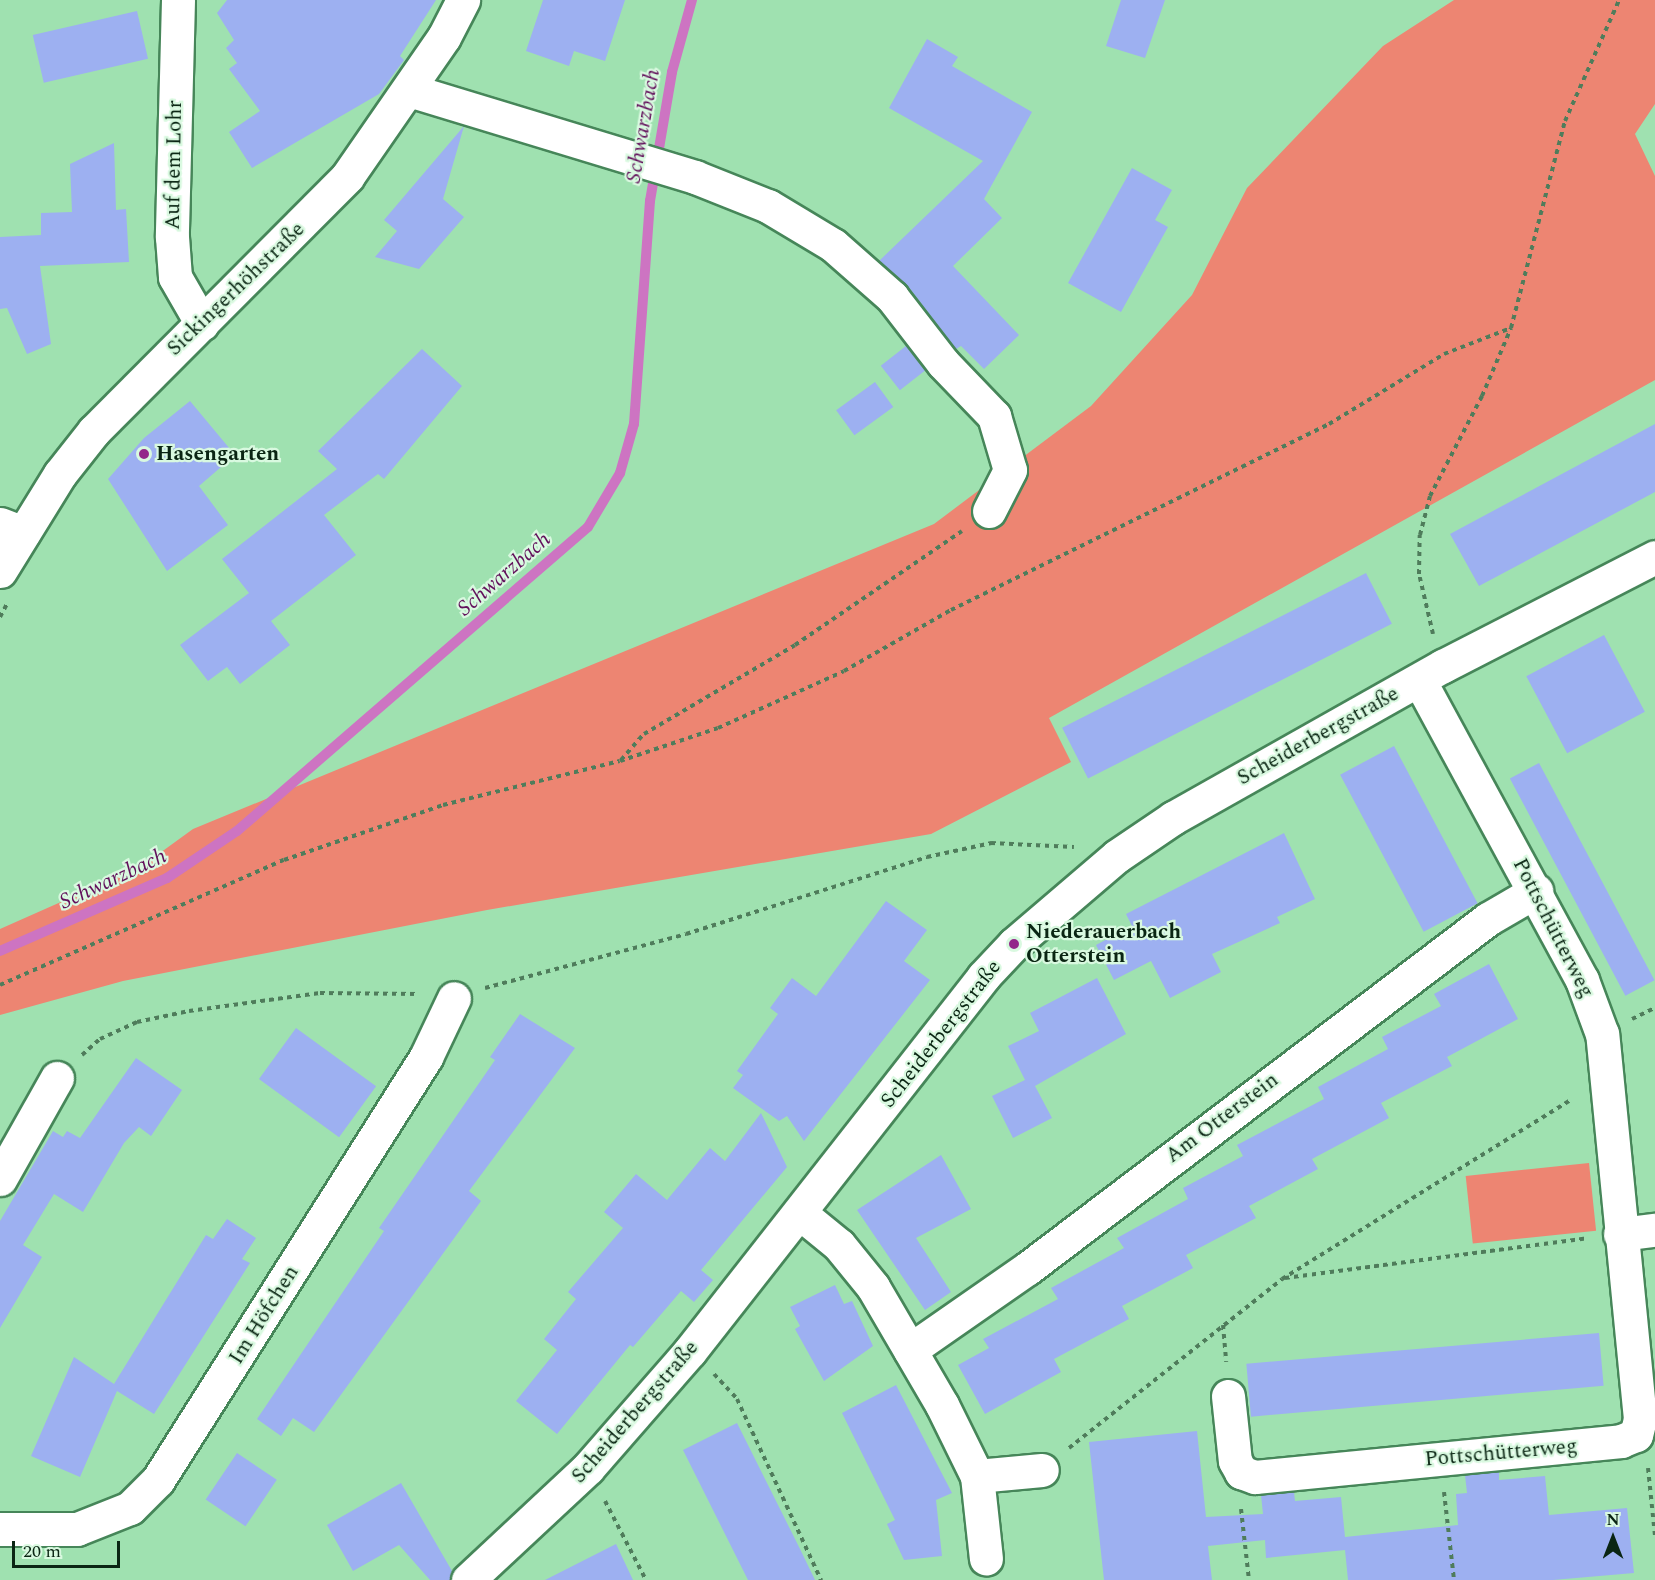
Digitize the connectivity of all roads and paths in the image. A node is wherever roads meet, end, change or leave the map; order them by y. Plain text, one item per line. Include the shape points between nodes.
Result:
1 (178, 0) edge
2 (464, 0) edge
3 (1619, 0) edge
4 (409, 90) junction
5 (202, 324) junction
6 (1511, 328) junction
7 (989, 511) joint
8 (11, 529) edge
9 (1655, 557) edge
10 (0, 570) edge
11 (1431, 673) junction
12 (620, 761) junction
13 (1118, 856) junction
14 (1536, 891) junction
15 (0, 985) edge
16 (454, 998) junction
17 (57, 1078) joint
18 (1606, 1078) junction
19 (0, 1179) edge
20 (801, 1214) junction
21 (1655, 1230) edge
22 (1620, 1234) junction
23 (1282, 1278) junction
24 (910, 1350) junction
25 (690, 1351) junction
26 (1228, 1396) dead end
27 (1636, 1435) junction
28 (1440, 1458) junction
29 (588, 1468) junction
30 (1042, 1470) joint
31 (1241, 1472) junction
32 (977, 1476) junction
33 (0, 1529) edge
34 (1655, 1536) edge
35 (987, 1559) dead end
36 (468, 1580) edge
37 (646, 1580) edge
38 (822, 1580) edge
39 (1249, 1580) edge
40 (1454, 1580) edge

1 - 5 street, Auf dem Lohr via 172,237 175,277
2 - 4 street, Sickingerhöhstraße
3 - 6 path via 1564,120
4 - 5 street, Sickingerhöhstraße via 347,177
4 - 7 street via 695,177 768,206 833,245 892,297 943,363 994,416 1010,470
5 - 8 street, Sickingerhöhstraße via 94,431
6 - 11 path via 1482,396 1430,496 1420,535 1419,574
6 - 12 path via 1444,354 1329,424 951,610 844,672 718,728
7 - 12 path via 795,645 644,734
8 - 10 street, Sickingerhöhstraße
9 - 11 street, Scheiderbergstraße
11 - 13 street, Scheiderbergstraße via 1173,818
11 - 14 street, Pottschütterweg
12 - 15 path via 443,805 284,860
13 - 16 path via 1053,843 991,843 927,857 686,934
13 - 20 street, Scheiderbergstraße via 1014,944 983,977
14 - 18 street, Pottschütterweg via 1582,980 1602,1034
14 - 24 street, Am Otterstein via 1488,919 1028,1268
16 - 17 path via 390,991 320,993 189,1011 137,1022 100,1039
16 - 33 street, Im Höfchen via 426,1057 158,1480 130,1508 77,1529
17 - 19 street
18 - 22 street, Pottschütterweg
18 - 23 path
20 - 24 street via 838,1245 873,1287
20 - 25 street, Scheiderbergstraße
21 - 22 street
22 - 23 path
22 - 27 street, Pottschütterweg via 1640,1419
23 - 30 path
24 - 32 street
25 - 29 street, Scheiderbergstraße
25 - 38 path via 737,1399
26 - 31 street via 1235,1461
27 - 28 street, Pottschütterweg via 1621,1441
27 - 34 path via 1647,1449
28 - 31 street, Pottschütterweg via 1255,1478
28 - 40 path
29 - 36 street, Scheiderbergstraße
29 - 37 path
30 - 32 street
31 - 39 path
32 - 35 street

